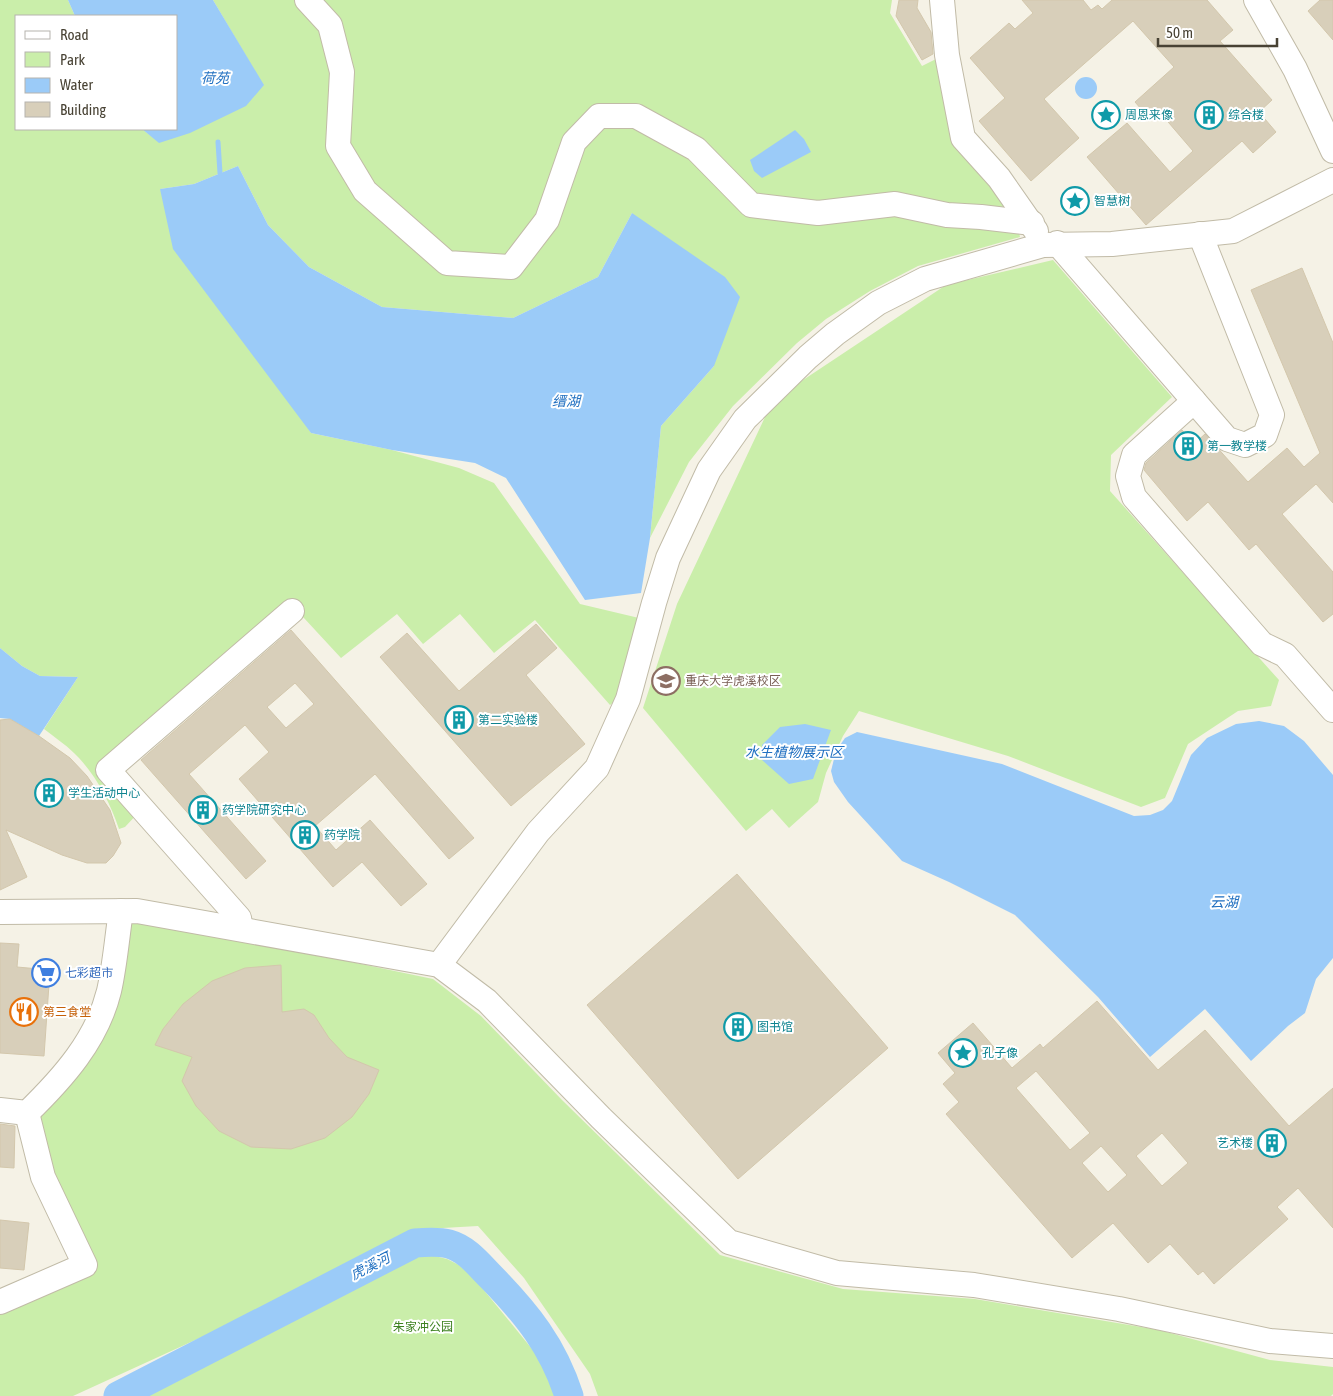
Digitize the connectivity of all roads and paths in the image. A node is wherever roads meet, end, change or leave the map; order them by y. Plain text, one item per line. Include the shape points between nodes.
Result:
1 (307, 0) edge
2 (942, 0) edge
3 (1256, 0) edge
4 (1333, 151) edge
5 (1333, 180) edge
6 (1032, 223) junction
7 (1200, 234) junction
8 (1050, 244) junction
9 (1194, 402) junction
10 (292, 611) dead end
11 (1333, 710) edge
12 (121, 911) junction
13 (0, 912) edge
14 (242, 930) junction
15 (438, 965) junction
16 (0, 1110) edge
17 (27, 1113) junction
18 (0, 1302) edge
19 (1333, 1346) edge

1 - 6 lane via 330,25 342,72 338,146 365,191 447,263 511,267 547,220 574,142 599,116 636,116 696,149 751,205 818,213 895,204 947,215
2 - 6 lane via 947,55 963,138 999,178
3 - 4 lane via 1295,70
5 - 7 lane via 1233,231
6 - 8 lane
7 - 8 lane via 1112,244
7 - 9 lane via 1272,415 1265,435 1245,445 1227,440
8 - 9 lane
8 - 15 lane via 925,279 878,303 808,357 745,419 709,470 668,558 628,699 597,768 538,832
9 - 11 lane via 1134,455 1128,476 1134,497 1262,644 1285,655
10 - 14 lane via 108,770 239,918
12 - 13 lane
12 - 14 lane
12 - 17 lane via 109,991 92,1036 59,1082
14 - 15 lane
15 - 19 lane via 487,1001 729,1242 837,1273 974,1285 1119,1309 1270,1341
16 - 17 lane
17 - 18 lane via 43,1177 84,1265

